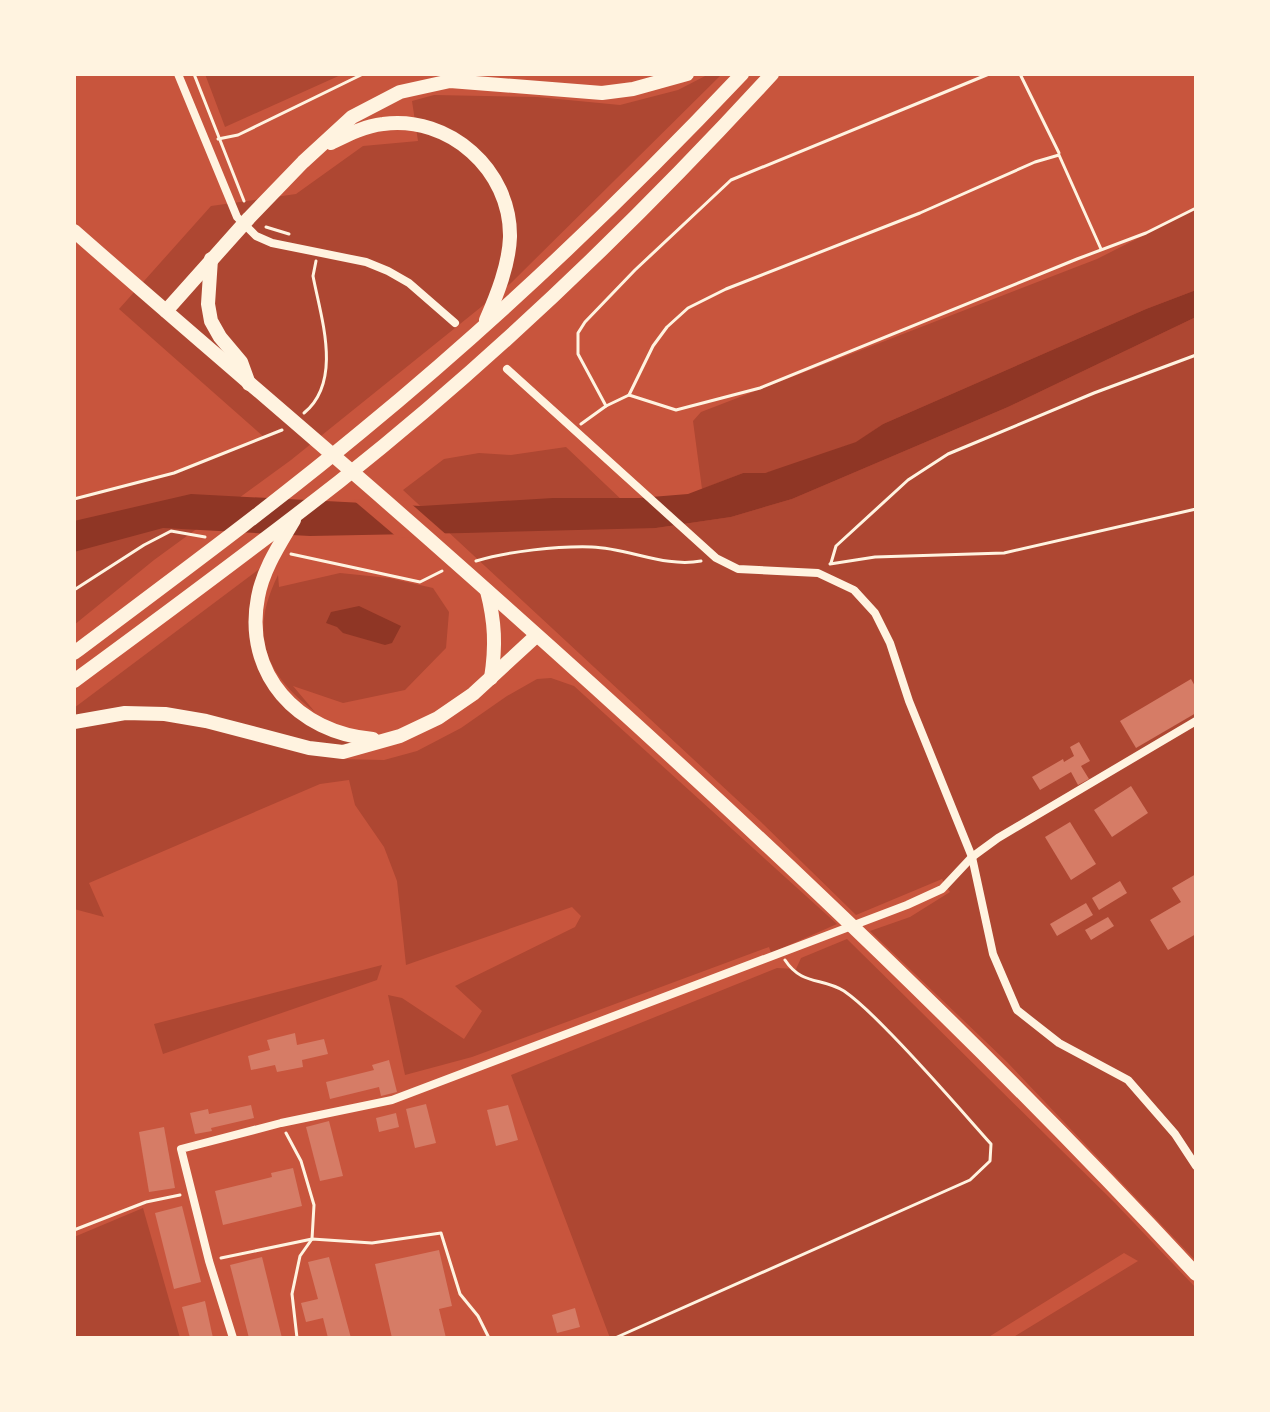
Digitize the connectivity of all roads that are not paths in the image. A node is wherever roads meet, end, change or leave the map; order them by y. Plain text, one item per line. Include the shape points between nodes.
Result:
1 (178, 74) edge
2 (687, 74) edge
3 (742, 74) edge
4 (772, 74) edge
5 (320, 149) junction
6 (74, 231) edge
7 (211, 259) junction
8 (166, 311) junction
9 (455, 323) dead end
10 (483, 327) junction
11 (507, 369) dead end
12 (249, 384) junction
13 (298, 513) junction
14 (487, 591) junction
15 (536, 636) junction
16 (74, 653) edge
17 (491, 678) junction
18 (74, 681) edge
19 (1196, 721) edge
20 (74, 722) edge
21 (385, 740) junction
22 (972, 857) junction
23 (1196, 1166) edge
24 (1196, 1274) edge
25 (233, 1338) edge

1 - 9 street via 237,217 256,236 388,271
2 - 5 main road via 602,93 450,81 400,92 352,117
3 - 10 main road via 598,221
4 - 13 main road via 506,340
5 - 7 main road
5 - 10 main road via 356,131 412,124 445,133 474,153 493,174 510,237
6 - 8 main road
7 - 8 main road
7 - 12 main road via 211,321 241,362
8 - 12 main road
10 - 16 main road via 300,480
11 - 22 street via 716,558 738,569 818,573 854,590 875,613 890,643
12 - 14 main road
13 - 18 main road
13 - 21 main road via 270,561 258,596 258,652 269,680 292,706 349,737
14 - 15 main road
14 - 17 main road via 495,622
15 - 17 main road
15 - 24 main road via 834,908
17 - 21 main road via 438,718
19 - 22 street
20 - 21 main road via 125,713 165,714 343,752
22 - 23 street via 993,954 1017,1010 1059,1043 1128,1080
22 - 25 street via 942,889 907,905 392,1100 181,1149

